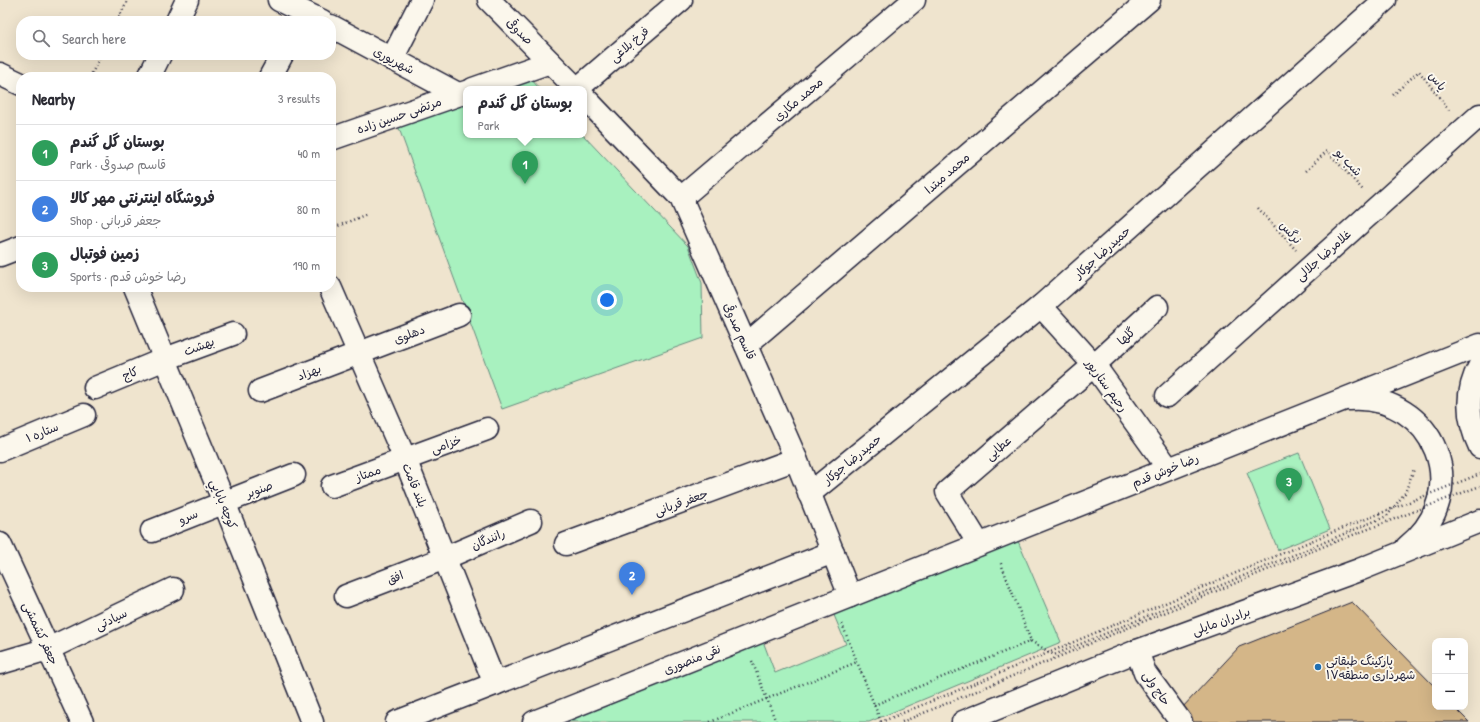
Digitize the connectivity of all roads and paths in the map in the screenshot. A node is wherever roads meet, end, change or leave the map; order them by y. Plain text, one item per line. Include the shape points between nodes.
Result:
1 (128, 0) edge
2 (187, 0) edge
3 (279, 0) edge
4 (422, 0) edge
5 (489, 0) edge
6 (681, 0) edge
7 (914, 0) edge
8 (1149, 0) edge
9 (1385, 0) edge
10 (309, 13) edge
11 (120, 16) edge
12 (179, 16) edge
13 (336, 29) edge
14 (392, 59) junction
15 (98, 60) edge
16 (158, 60) edge
17 (279, 60) edge
18 (550, 62) junction
19 (92, 72) edge
20 (152, 72) edge
21 (273, 72) edge
22 (0, 74) edge
23 (16, 82) edge
24 (483, 86) edge
25 (574, 86) edge
26 (581, 86) edge
27 (463, 91) edge
28 (463, 93) edge
29 (1393, 95) dead end
30 (587, 100) edge
31 (1480, 115) edge
32 (1463, 130) junction
33 (336, 137) edge
34 (1306, 171) dead end
35 (681, 198) junction
36 (1378, 206) junction
37 (1258, 208) dead end
38 (367, 214) dead end
39 (336, 226) edge
40 (16, 249) edge
41 (0, 255) edge
42 (1311, 267) junction
43 (137, 292) edge
44 (332, 292) edge
45 (1041, 306) junction
46 (1157, 307) dead end
47 (459, 315) dead end
48 (233, 334) dead end
49 (1480, 344) edge
50 (746, 345) junction
51 (358, 354) junction
52 (165, 359) junction
53 (1094, 365) junction
54 (1480, 365) edge
55 (95, 388) dead end
56 (260, 391) dead end
57 (1167, 396) dead end
58 (1333, 402) junction
59 (84, 415) dead end
60 (487, 429) dead end
61 (1480, 447) edge
62 (0, 450) edge
63 (405, 459) junction
64 (796, 459) junction
65 (1416, 464) dead end
66 (1168, 468) junction
67 (1480, 474) edge
68 (294, 475) dead end
69 (332, 486) dead end
70 (1480, 486) edge
71 (809, 494) junction
72 (224, 502) junction
73 (531, 521) dead end
74 (1480, 522) edge
75 (152, 531) dead end
76 (985, 541) junction
77 (0, 544) edge
78 (566, 544) dead end
79 (833, 552) junction
80 (445, 558) junction
81 (1384, 560) junction
82 (173, 588) dead end
83 (346, 596) dead end
84 (841, 599) junction
85 (849, 622) dead end
86 (842, 625) junction
87 (744, 638) junction
88 (1031, 641) junction
89 (48, 649) junction
90 (1137, 651) junction
91 (857, 662) junction
92 (0, 663) edge
93 (495, 684) junction
94 (767, 698) junction
95 (874, 705) junction
96 (82, 722) edge
97 (312, 722) edge
98 (398, 722) edge
99 (534, 722) edge
100 (710, 722) edge
101 (776, 722) edge
102 (881, 722) edge
103 (902, 722) edge
104 (963, 722) edge
105 (1181, 722) edge

1 - 11 path
2 - 12 street
3 - 10 street
4 - 14 street
5 - 18 street, صدوقی
6 - 26 street, فرخ بلاغی
7 - 35 street, محمد مکاری
8 - 50 street, محمد مبتدا
9 - 45 street, حمیدرضا جوکار
13 - 14 street, شهریوری
14 - 27 street, شهریوری
15 - 19 path
16 - 20 street
17 - 21 street
18 - 24 street, مرتضی حسین زاده
18 - 25 street
22 - 23 street
28 - 33 street, مرتضی حسین زاده
29 - 32 path, یاس via 1419,71
30 - 35 street, قاسم صدوقی
31 - 32 street, غلامرضا جلالی
32 - 36 street, غلامرضا جلالی
34 - 36 path, شب بو via 1327,151
35 - 50 street, قاسم صدوقی
36 - 42 street, غلامرضا جلالی
37 - 42 path, نرگس
38 - 39 path
40 - 41 street
42 - 57 street, غلامرضا جلالی
43 - 52 street, كوچه بابايي
44 - 51 street, بلند قامت
45 - 53 street, رحیم ستارپور
45 - 71 street, حمیدرضا جوکار
46 - 53 street, گلها
47 - 51 street, دهلوی
48 - 52 street, بهشت
49 - 58 street, رضا خوش قدم
50 - 64 street, قاسم صدوقی
51 - 56 street, بهزاد
51 - 63 street, بلند قامت
52 - 55 street, کاج
52 - 72 street, كوچه بابايي
53 - 66 street, رحیم ستارپور
53 - 76 street, عطایی via 947,492
54 - 61 street via 1471,386 1469,401 1473,432
58 - 66 street, رضا خوش قدم
58 - 81 street via 1363,398 1395,406 1409,414 1421,426 1438,454 1442,484 1440,500 1434,515 1416,540 1404,550
59 - 62 street, ستاره ۱
60 - 63 street, خزامی
63 - 69 street, ممتاز
63 - 80 street, بلند قامت
64 - 71 street, قاسم صدوقی
64 - 78 street, جعفر قربانی
65 - 88 path via 1406,493 1387,516 1054,655
66 - 76 street, رضا خوش قدم
67 - 102 path, bridge via 1324,536
68 - 72 street, صنوبر
70 - 103 path, bridge via 1328,545
71 - 79 street, قاسم صدوقی
72 - 75 street, سرو
72 - 97 street, كوچه بابايي
73 - 80 street, رانندگان
74 - 81 street, برادران مایلی
76 - 84 street, رضا خوش قدم
76 - 88 path
77 - 89 street, جعفر کشمشی
79 - 84 street, قاسم صدوقی
79 - 93 street
80 - 83 street, افق
80 - 93 street, بلند قامت
81 - 90 street, برادران مایلی
82 - 89 street, سیادتی
84 - 86 path
84 - 87 street, نقی منصوری
85 - 86 path
86 - 91 path
87 - 94 path
87 - 99 street, نقی منصوری
88 - 95 path
89 - 92 street, سیادتی
89 - 96 street, جعفر کشمشی
90 - 104 street, برادران مایلی
90 - 105 street, حاج ولی via 1145,673
91 - 94 path
91 - 95 path
93 - 98 street
94 - 100 path
94 - 101 path
95 - 102 path

